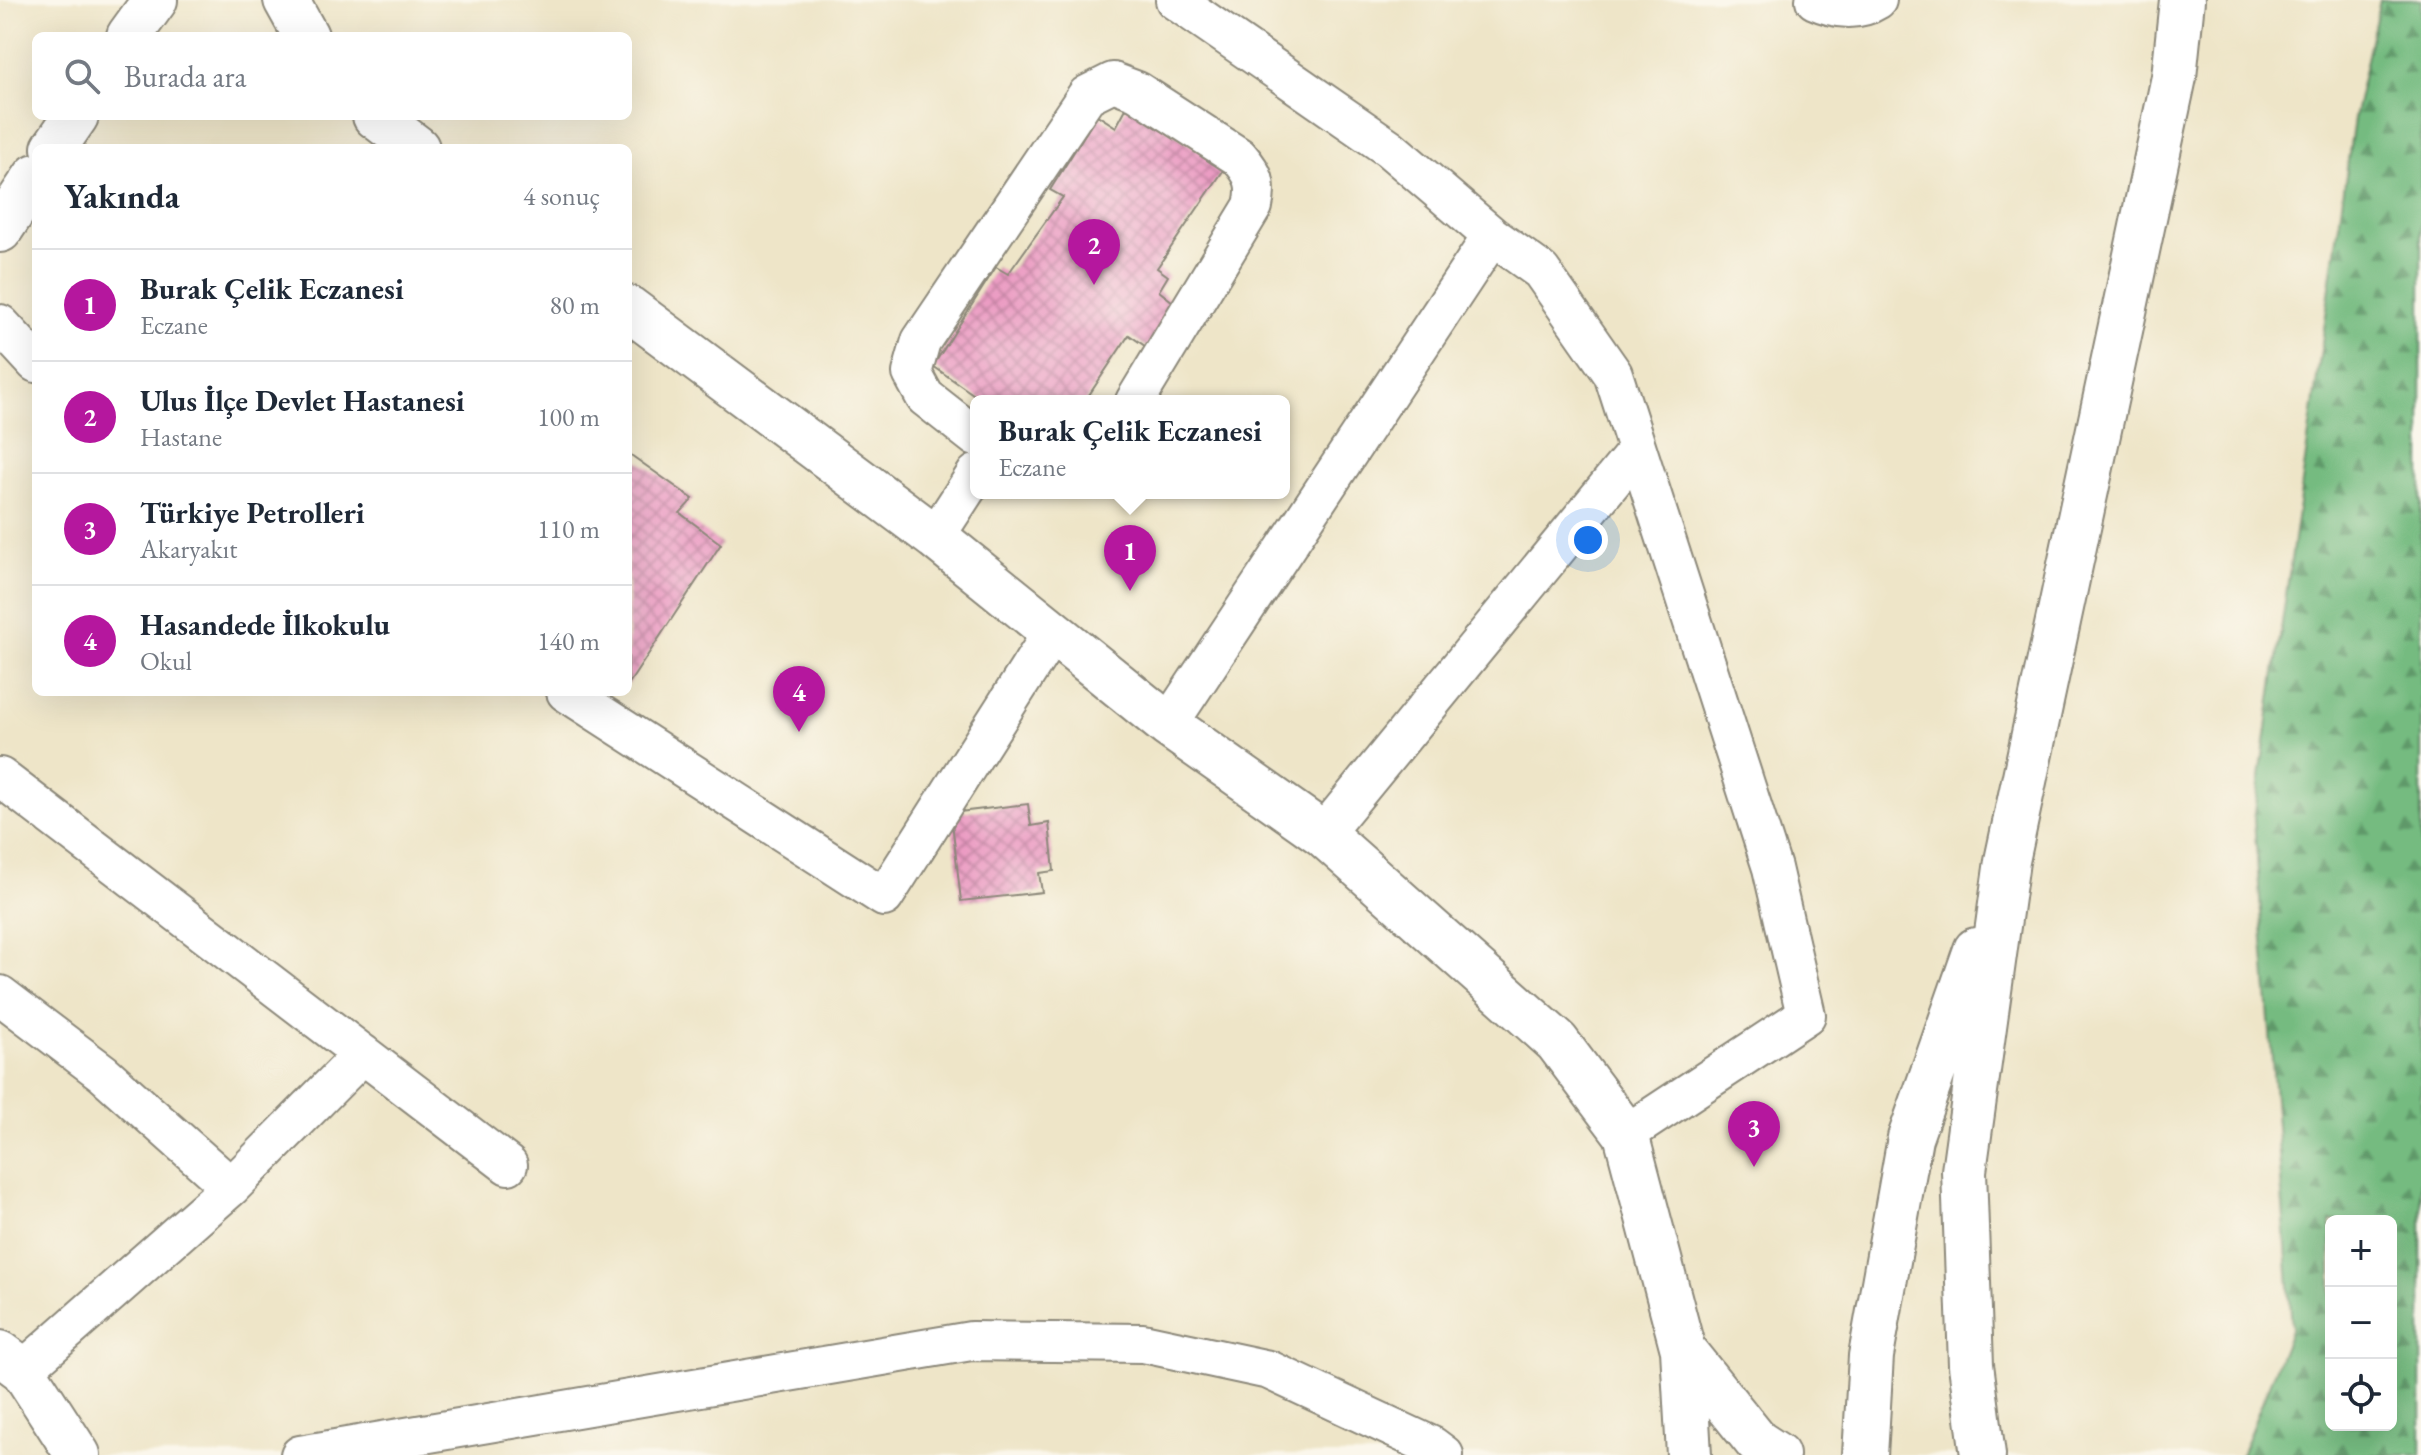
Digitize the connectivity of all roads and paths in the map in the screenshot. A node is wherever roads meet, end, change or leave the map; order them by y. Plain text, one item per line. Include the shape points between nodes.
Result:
1 (155, 0) edge
2 (286, 0) edge
3 (1175, 0) edge
4 (1815, 0) edge
5 (1877, 0) edge
6 (2182, 0) edge
7 (132, 32) edge
8 (304, 32) edge
9 (73, 120) edge
10 (380, 120) edge
11 (57, 144) edge
12 (412, 144) edge
13 (32, 182) edge
14 (0, 230) edge
15 (1492, 236) junction
16 (632, 311) edge
17 (0, 324) edge
18 (32, 359) edge
19 (1139, 395) edge
20 (970, 432) edge
21 (1636, 452) junction
22 (970, 483) edge
23 (935, 537) junction
24 (1052, 633) junction
25 (572, 696) edge
26 (1168, 725) junction
27 (0, 777) edge
28 (1323, 834) junction
29 (2007, 861) junction
30 (0, 995) edge
31 (363, 1054) junction
32 (1626, 1134) junction
33 (508, 1165) dead end
34 (231, 1187) junction
35 (1683, 1350) junction
36 (11, 1362) edge
37 (78, 1455) edge
38 (300, 1455) edge
39 (1444, 1455) edge
40 (1689, 1455) edge
41 (1777, 1455) edge
42 (1865, 1455) edge
43 (1983, 1455) edge

1 - 7 street
2 - 8 street
3 - 15 street via 1389,148
4 - 5 street via 1855,8
6 - 29 street via 2174,77
9 - 11 street
10 - 12 street
13 - 14 street
15 - 21 street via 1541,271 1613,374
15 - 26 street
16 - 23 street
17 - 18 street
19 - 20 street via 1253,206 1257,187 1239,157 1137,91 1113,82 1087,95 921,341 912,373 925,397
21 - 28 street
21 - 32 street via 1772,868 1806,1015
22 - 23 street
23 - 24 street
24 - 25 street via 884,897
24 - 26 street
26 - 28 street
27 - 31 street
28 - 32 street via 1557,1042
29 - 42 street via 1910,1138 1871,1356
29 - 43 street via 1964,1171 1971,1365
30 - 34 street via 103,1073
31 - 33 street
31 - 34 street
32 - 35 street
34 - 36 street
35 - 40 street
35 - 41 street via 1757,1442
36 - 37 street
38 - 39 street via 971,1341 1143,1343 1269,1370

